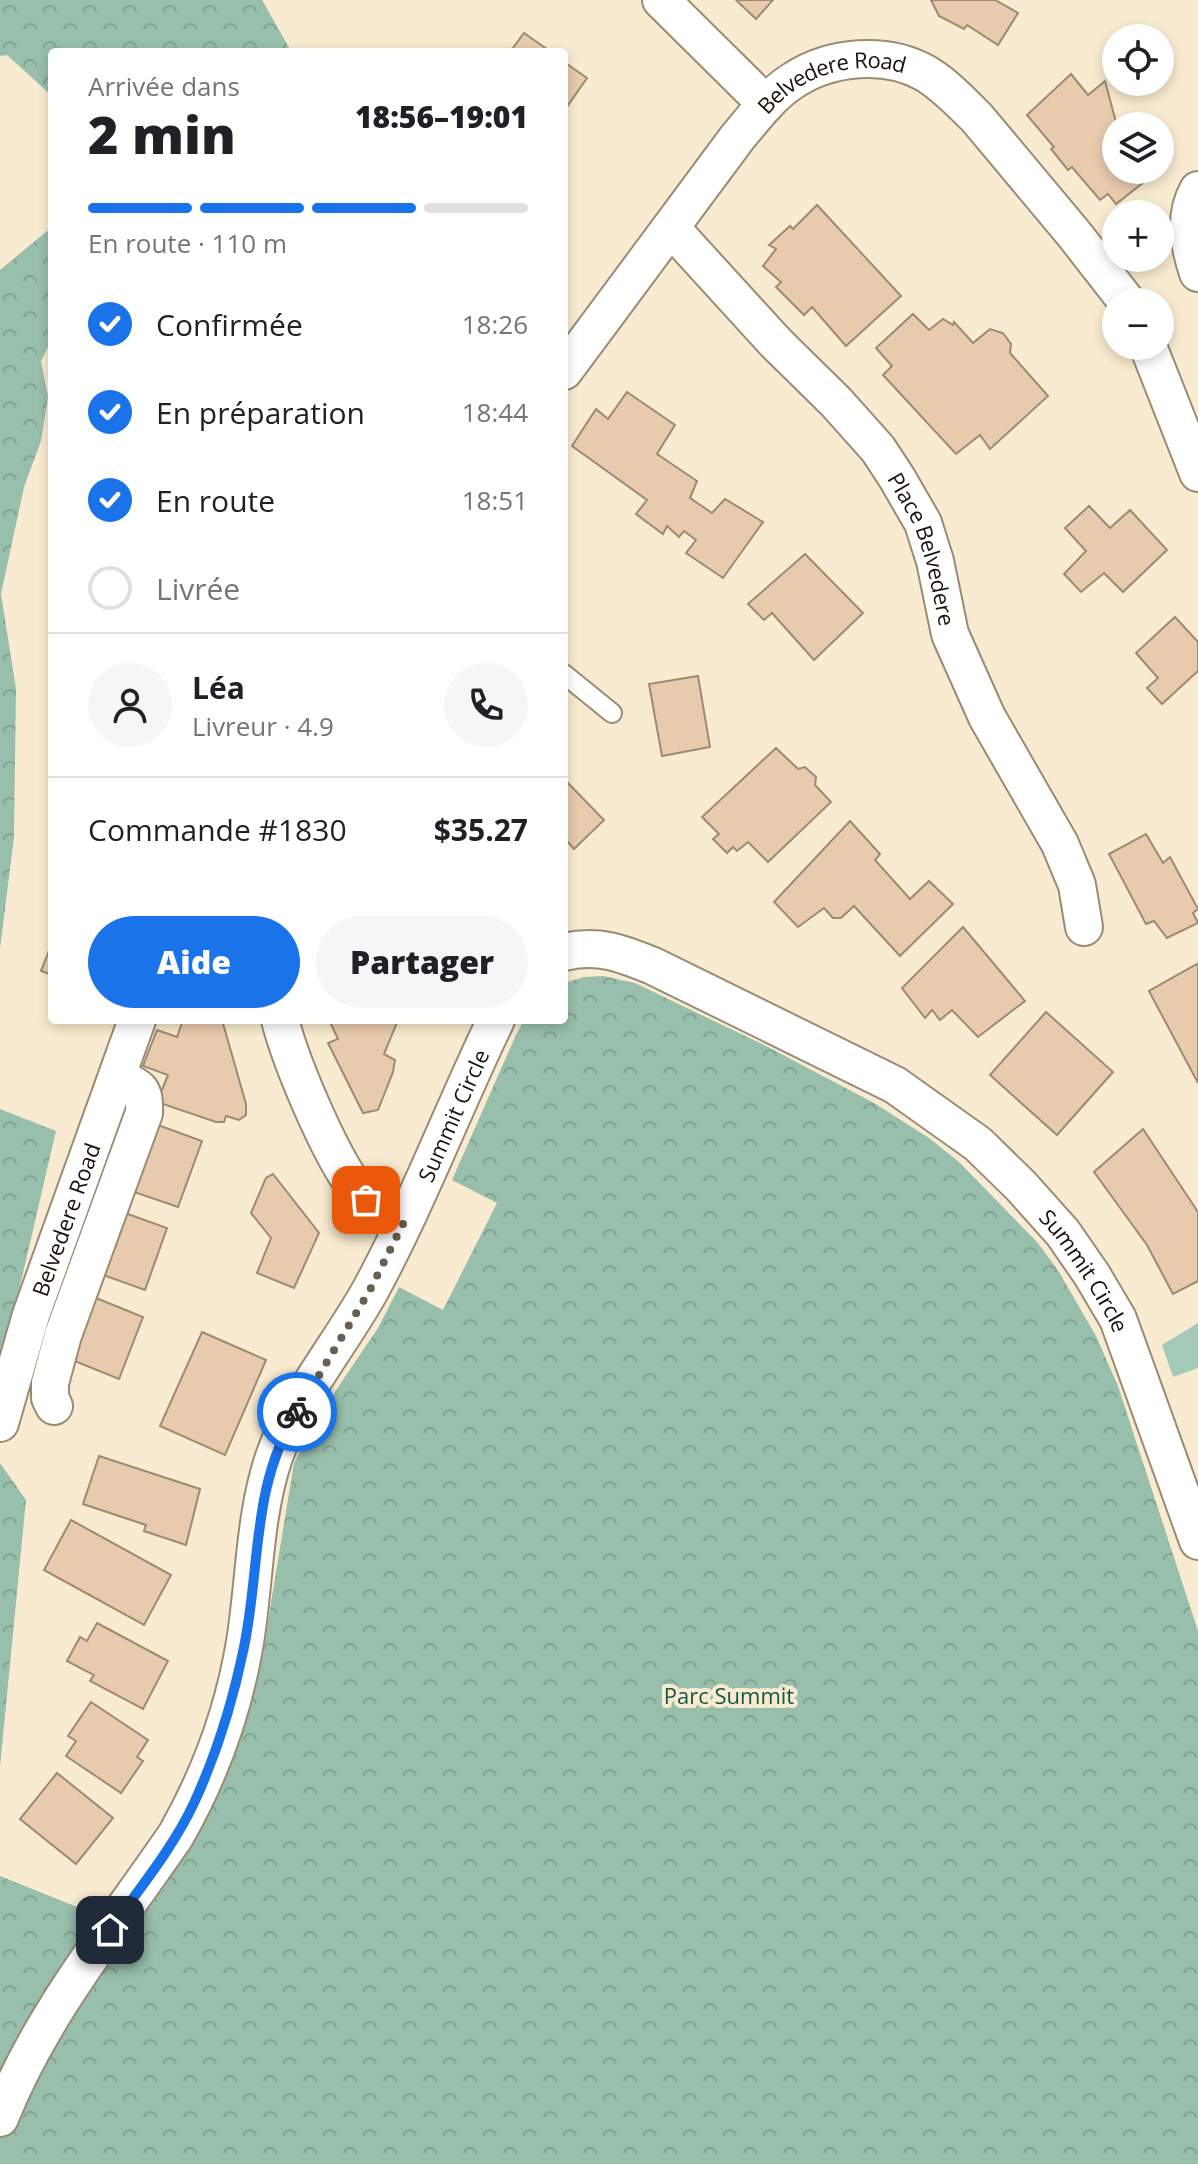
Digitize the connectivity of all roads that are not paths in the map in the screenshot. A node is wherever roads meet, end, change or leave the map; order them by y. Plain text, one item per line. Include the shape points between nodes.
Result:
1 (661, 0) edge
2 (766, 104) junction
3 (1198, 190) edge
4 (671, 228) junction
5 (1198, 273) edge
6 (1116, 288) edge
7 (1154, 360) edge
8 (568, 366) edge
9 (1198, 473) edge
10 (568, 677) edge
11 (612, 713) dead end
12 (1084, 927) dead end
13 (568, 951) edge
14 (136, 1024) edge
15 (281, 1024) edge
16 (494, 1024) edge
17 (117, 1078) junction
18 (403, 1224) junction
19 (54, 1406) dead end
20 (0, 1423) edge
21 (1198, 1541) edge
22 (0, 2118) edge

1 - 2 street
2 - 4 street, Belvedere Road
2 - 6 street, Belvedere Road via 793,80 852,60 889,59 925,73 977,118
3 - 5 street via 1188,225
4 - 8 street, Belvedere Road
4 - 12 street, Place Belvedere via 836,402 897,478 923,523 955,646 987,717 1060,844 1077,885
7 - 9 street
10 - 11 lane
13 - 21 street, Summit Circle via 616,952 653,966 895,1085 978,1144 1063,1233 1118,1319
14 - 17 street, Belvedere Road
15 - 18 street via 338,1160 366,1200
16 - 18 street, Summit Circle
17 - 19 street via 138,1086 144,1113 60,1346 50,1383
17 - 20 street, Belvedere Road via 31,1315
18 - 22 street, Summit Circle via 275,1454 261,1503 245,1642 222,1732 188,1814 49,2019

